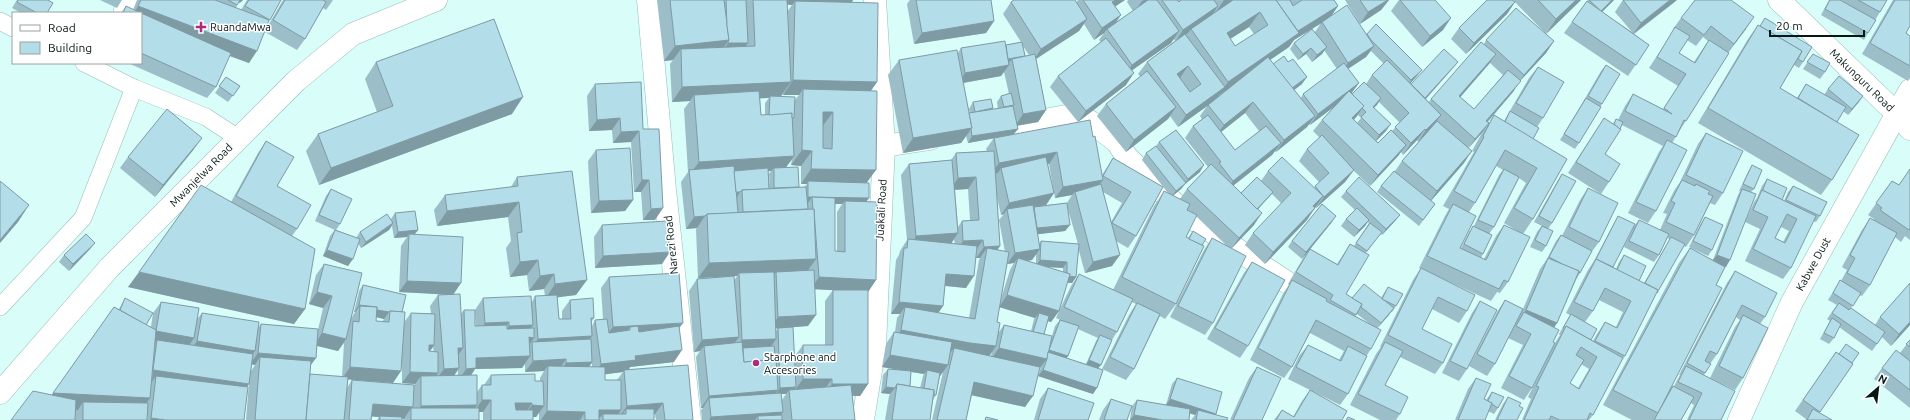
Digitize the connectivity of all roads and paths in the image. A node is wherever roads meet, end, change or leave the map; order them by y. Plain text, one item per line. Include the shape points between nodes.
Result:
1 (436, 0) edge
2 (648, 0) edge
3 (875, 0) edge
4 (1779, 0) edge
5 (0, 21) edge
6 (12, 27) edge
7 (86, 64) edge
8 (134, 88) junction
9 (1910, 90) edge
10 (1904, 121) edge
11 (992, 130) edge
12 (946, 137) edge
13 (238, 138) junction
14 (884, 146) junction
15 (0, 307) edge
16 (1330, 310) edge
17 (0, 393) edge
18 (690, 420) edge
19 (863, 420) edge
20 (1738, 420) edge

1 - 13 street, Mwanjelwa Road via 354,34 296,81
2 - 18 street, Narezi Road
3 - 14 street, Juakali Road
4 - 10 street, Makunguru Road
5 - 6 lane
7 - 8 lane
8 - 13 lane via 206,117
8 - 15 lane via 83,218
9 - 10 street, Kabwe Dust
10 - 20 street, Kabwe Dust via 1792,302
11 - 16 street via 1077,114 1117,142 1127,157 1182,211
12 - 14 street
13 - 17 street, Mwanjelwa Road via 110,267
14 - 19 street, Juakali Road via 874,346

